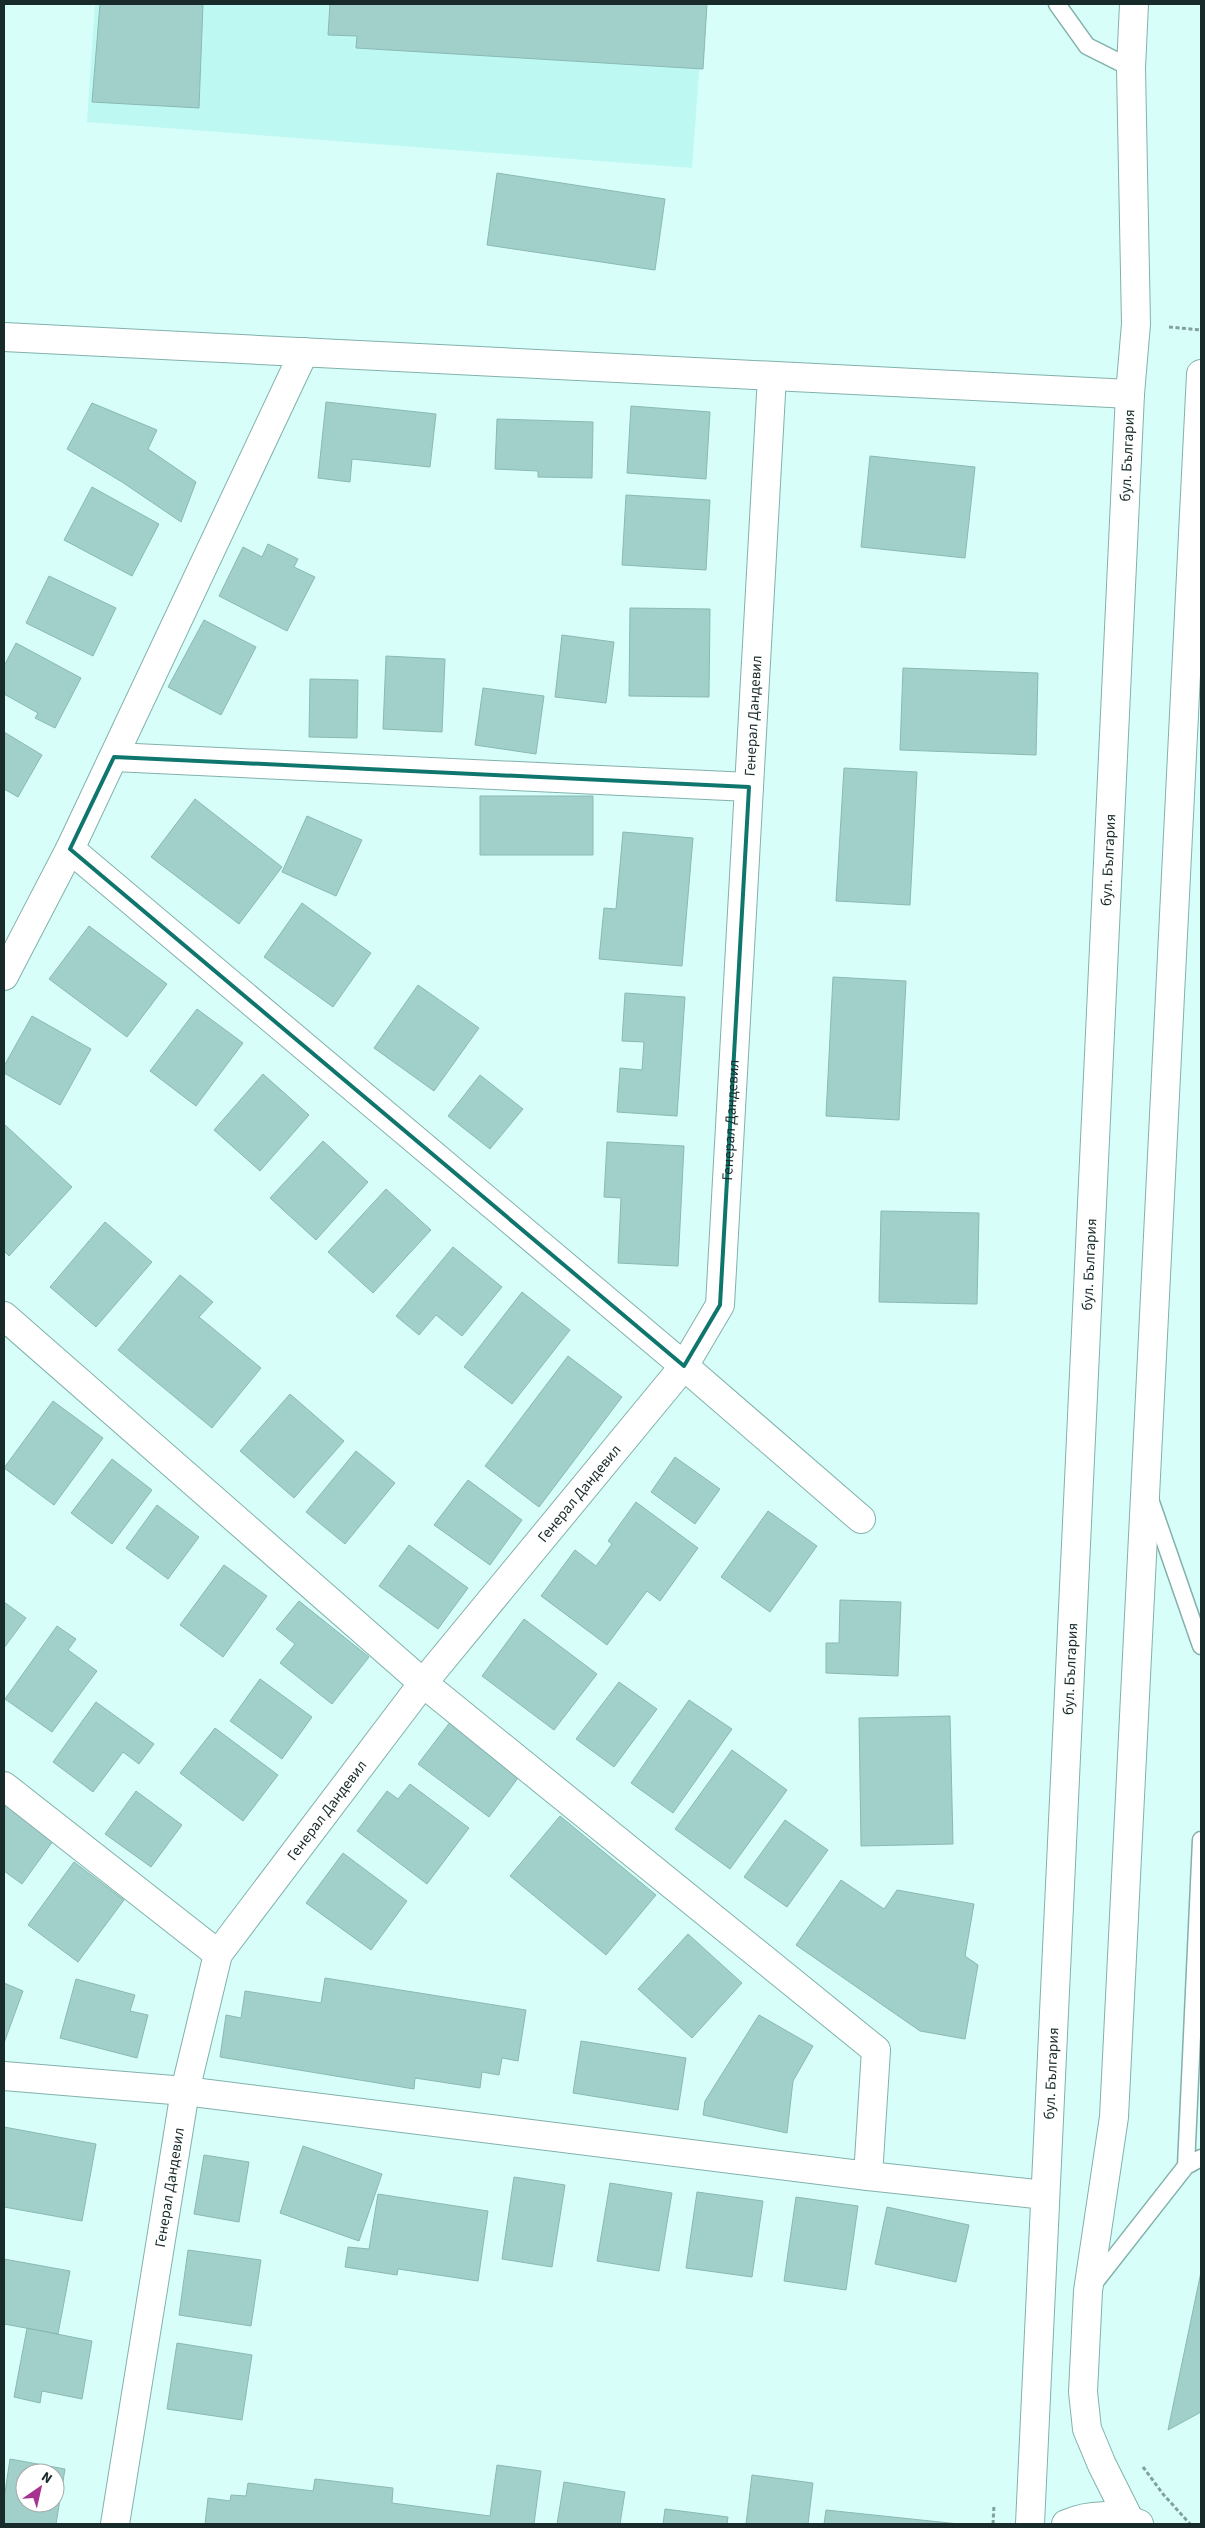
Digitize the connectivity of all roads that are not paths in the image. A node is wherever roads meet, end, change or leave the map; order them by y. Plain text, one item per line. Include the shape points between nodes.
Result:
1 (1057, 4) edge
2 (1134, 4) edge
3 (1131, 68) junction
4 (4, 337) edge
5 (304, 352) junction
6 (1201, 374) edge
7 (772, 376) junction
8 (1130, 394) junction
9 (1200, 421) edge
10 (1198, 490) edge
11 (114, 757) junction
12 (749, 787) junction
13 (70, 849) junction
14 (4, 976) edge
15 (4, 1316) edge
16 (684, 1366) junction
17 (1146, 1487) junction
18 (861, 1519) dead end
19 (1201, 1646) edge
20 (423, 1683) junction
21 (4, 1786) edge
22 (1201, 1840) edge
23 (218, 1954) junction
24 (4, 2076) edge
25 (185, 2091) junction
26 (1201, 2158) edge
27 (1186, 2166) junction
28 (868, 2176) junction
29 (1045, 2195) junction
30 (1088, 2291) junction
31 (1134, 2522) edge
32 (115, 2524) edge
33 (1030, 2524) edge
34 (1066, 2524) edge

1 - 3 lane via 1087,46
2 - 3 street, бул. България
3 - 8 street, бул. България via 1136,324
4 - 5 street
5 - 7 street
5 - 11 street
6 - 9 street
7 - 8 street
7 - 12 street, Генерал Дандевил
8 - 29 street, бул. България
9 - 10 street
10 - 17 street
11 - 12 street
11 - 13 street
12 - 16 street, Генерал Дандевил via 720,1304
13 - 14 street
13 - 16 street
15 - 20 street
16 - 18 street
16 - 20 street, Генерал Дандевил
17 - 19 lane
17 - 30 street via 1114,2117
20 - 23 street, Генерал Дандевил
20 - 28 street via 876,2050
21 - 23 street
22 - 27 lane
23 - 25 street, Генерал Дандевил
24 - 25 street
25 - 28 street
25 - 32 street, Генерал Дандевил
26 - 27 lane
27 - 30 lane
28 - 29 street
29 - 33 street, бул. България
30 - 31 street via 1084,2392 1087,2429
31 - 34 street via 1101,2515

